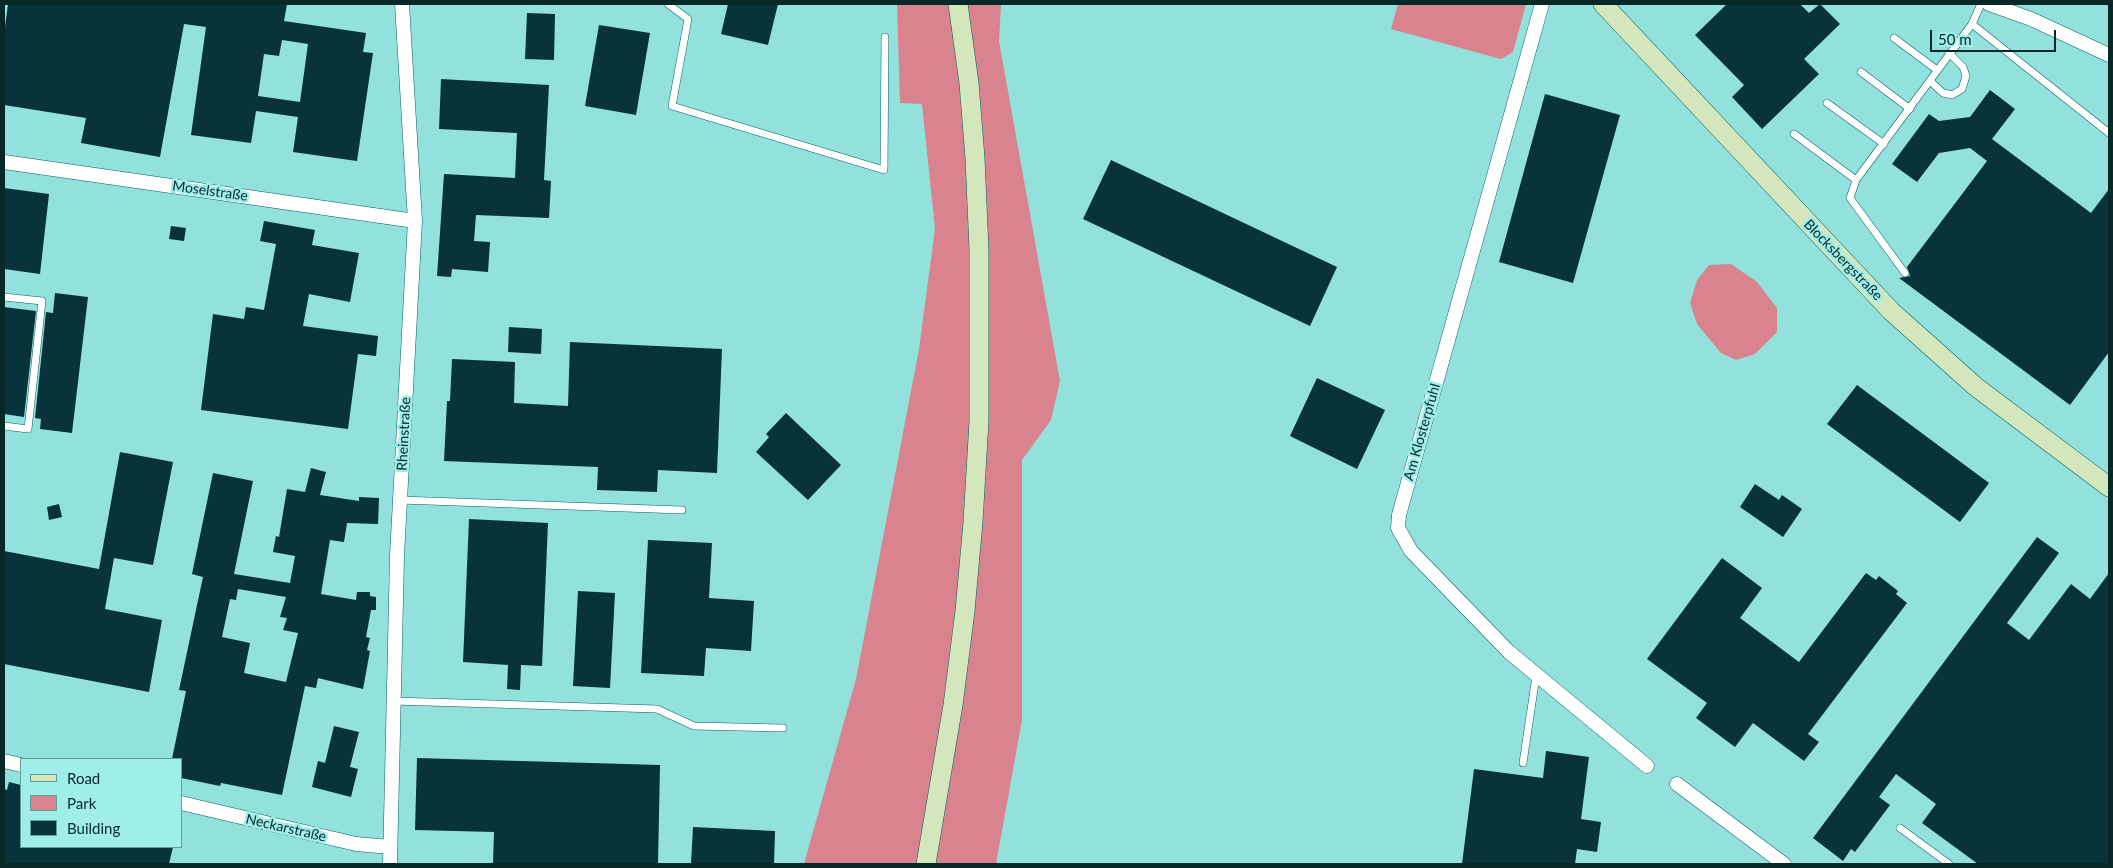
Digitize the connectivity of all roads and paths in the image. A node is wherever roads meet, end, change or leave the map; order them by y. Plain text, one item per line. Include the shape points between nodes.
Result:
1 (402, 4) edge
2 (668, 4) edge
3 (958, 4) edge
4 (1542, 4) edge
5 (1604, 4) edge
6 (1981, 4) edge
7 (1989, 4) edge
8 (1972, 24) junction
9 (885, 37) dead end
10 (1894, 38) dead end
11 (1949, 53) junction
12 (2109, 55) edge
13 (1937, 70) junction
14 (1861, 72) dead end
15 (1930, 81) junction
16 (1827, 103) dead end
17 (1910, 110) junction
18 (2109, 133) edge
19 (1794, 134) dead end
20 (1884, 144) junction
21 (4, 162) edge
22 (1856, 180) junction
23 (415, 221) junction
24 (1906, 273) dead end
25 (4, 297) edge
26 (4, 426) edge
27 (2109, 487) edge
28 (400, 500) junction
29 (682, 510) dead end
30 (1536, 676) junction
31 (394, 701) junction
32 (783, 728) dead end
33 (4, 761) edge
34 (1523, 763) dead end
35 (20, 765) edge
36 (1647, 766) dead end
37 (1677, 784) dead end
38 (182, 803) edge
39 (1900, 828) dead end
40 (390, 847) junction
41 (390, 864) edge
42 (926, 864) edge
43 (1784, 864) edge
44 (1949, 864) edge

1 - 23 street, Rheinstraße
2 - 9 lane via 688,20 672,106 884,170
3 - 42 main road via 975,158 979,250 979,422 965,611
4 - 30 street, Am Klosterpfuhl via 1398,528 1411,551
5 - 27 main road, Blocksbergstraße via 1898,317 1976,387
6 - 8 lane
7 - 12 street via 2031,19
8 - 11 lane
8 - 18 lane
10 - 13 lane
11 - 13 lane
11 - 15 lane via 1966,76 1962,89 1952,96 1943,93
13 - 15 lane
14 - 17 lane
15 - 17 lane
16 - 20 lane
17 - 20 lane
19 - 22 lane
20 - 22 lane
21 - 23 street, Moselstraße
22 - 24 lane via 1850,198
23 - 28 street, Rheinstraße
25 - 26 lane via 42,301 28,429
28 - 29 lane
28 - 31 street, Rheinstraße
30 - 34 lane
30 - 36 street, Am Klosterpfuhl
31 - 32 lane via 656,709 694,726
31 - 40 street, Rheinstraße
33 - 35 street
37 - 43 street
38 - 40 street, Neckarstraße via 356,844
39 - 44 lane
40 - 41 street, Rheinstraße

